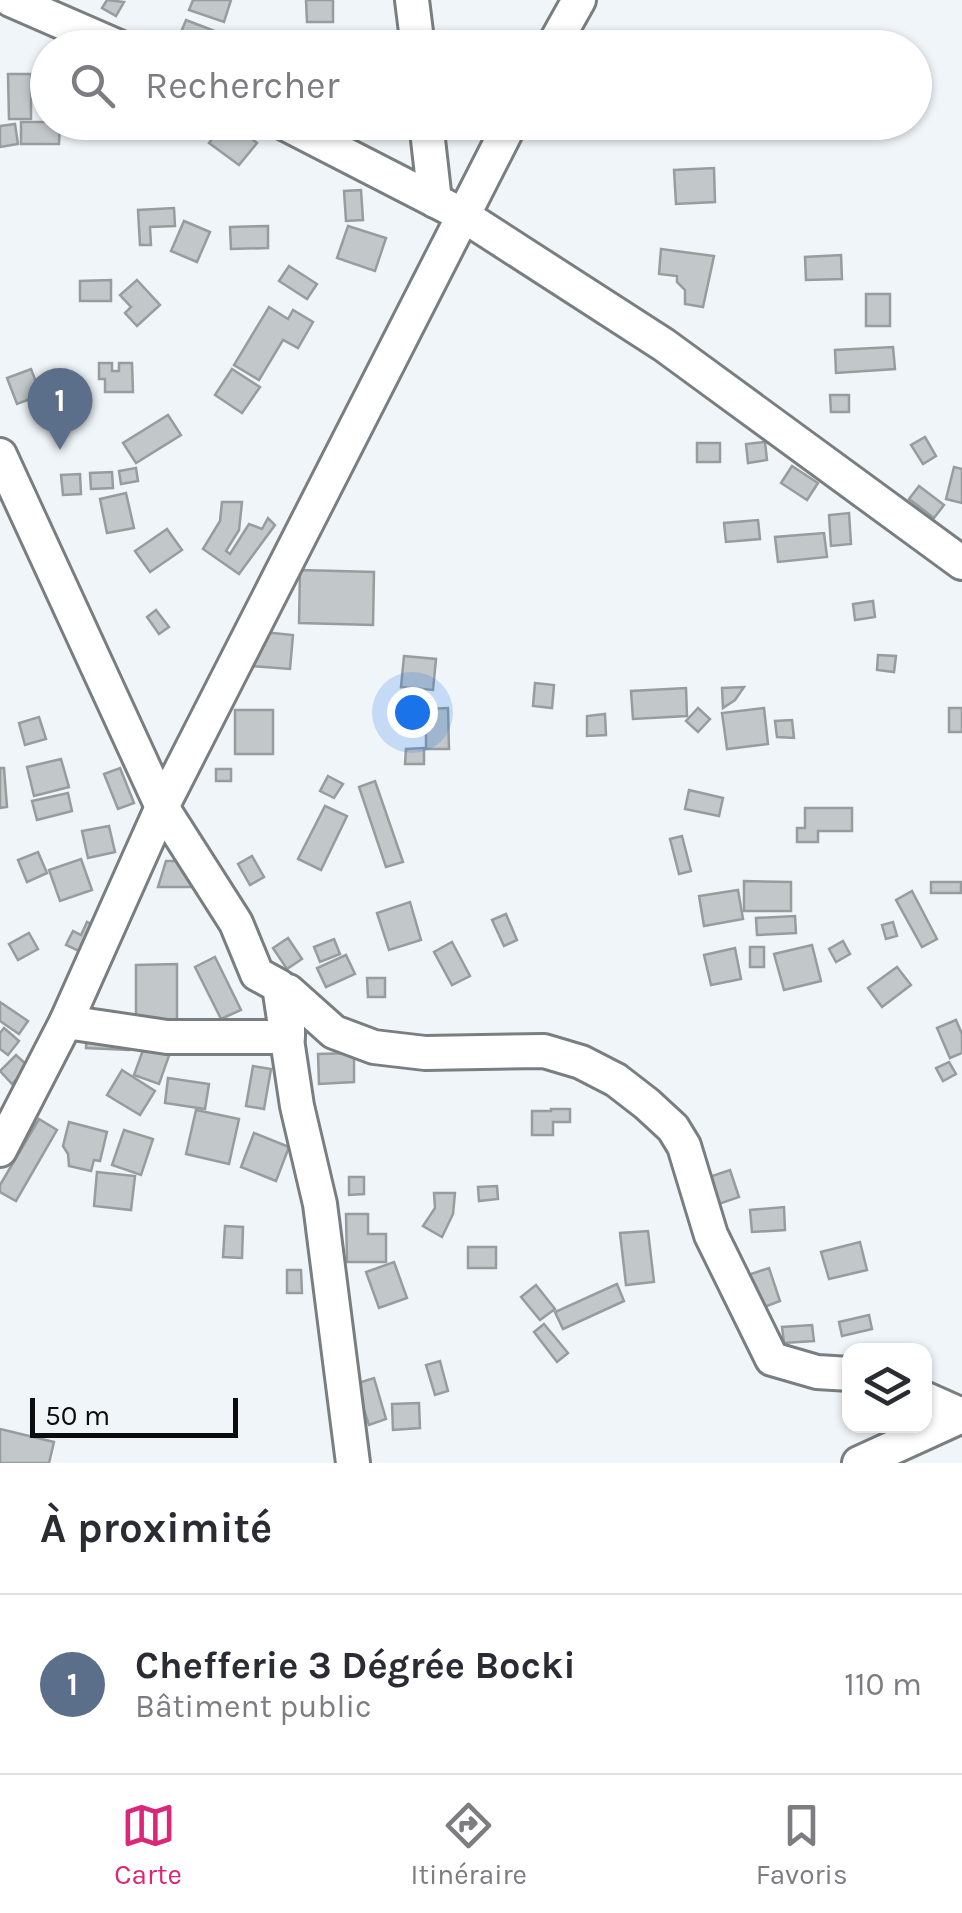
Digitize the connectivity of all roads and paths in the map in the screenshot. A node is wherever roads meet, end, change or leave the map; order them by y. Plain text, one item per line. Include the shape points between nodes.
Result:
1 (12, 0) edge
2 (412, 0) edge
3 (579, 0) edge
4 (80, 30) edge
5 (416, 30) edge
6 (562, 30) edge
7 (317, 140) edge
8 (431, 140) edge
9 (497, 140) edge
10 (448, 207) junction
11 (0, 455) edge
12 (962, 563) edge
13 (162, 807) junction
14 (66, 1022) junction
15 (288, 1037) junction
16 (0, 1150) edge
17 (842, 1374) edge
18 (932, 1402) edge
19 (962, 1416) edge
20 (352, 1463) edge
21 (859, 1463) edge

1 - 4 street
2 - 5 street
3 - 6 street
7 - 10 street
8 - 10 street
9 - 10 street
10 - 12 street via 664,345
10 - 13 street
11 - 13 street
13 - 14 street
13 - 15 street via 236,923 257,974 279,986
14 - 15 street via 167,1037
14 - 16 street
15 - 17 street via 288,992 334,1032 374,1047 544,1051 616,1080 673,1128 684,1146 711,1235 772,1359
15 - 20 street via 320,1204
18 - 19 street
19 - 21 street

